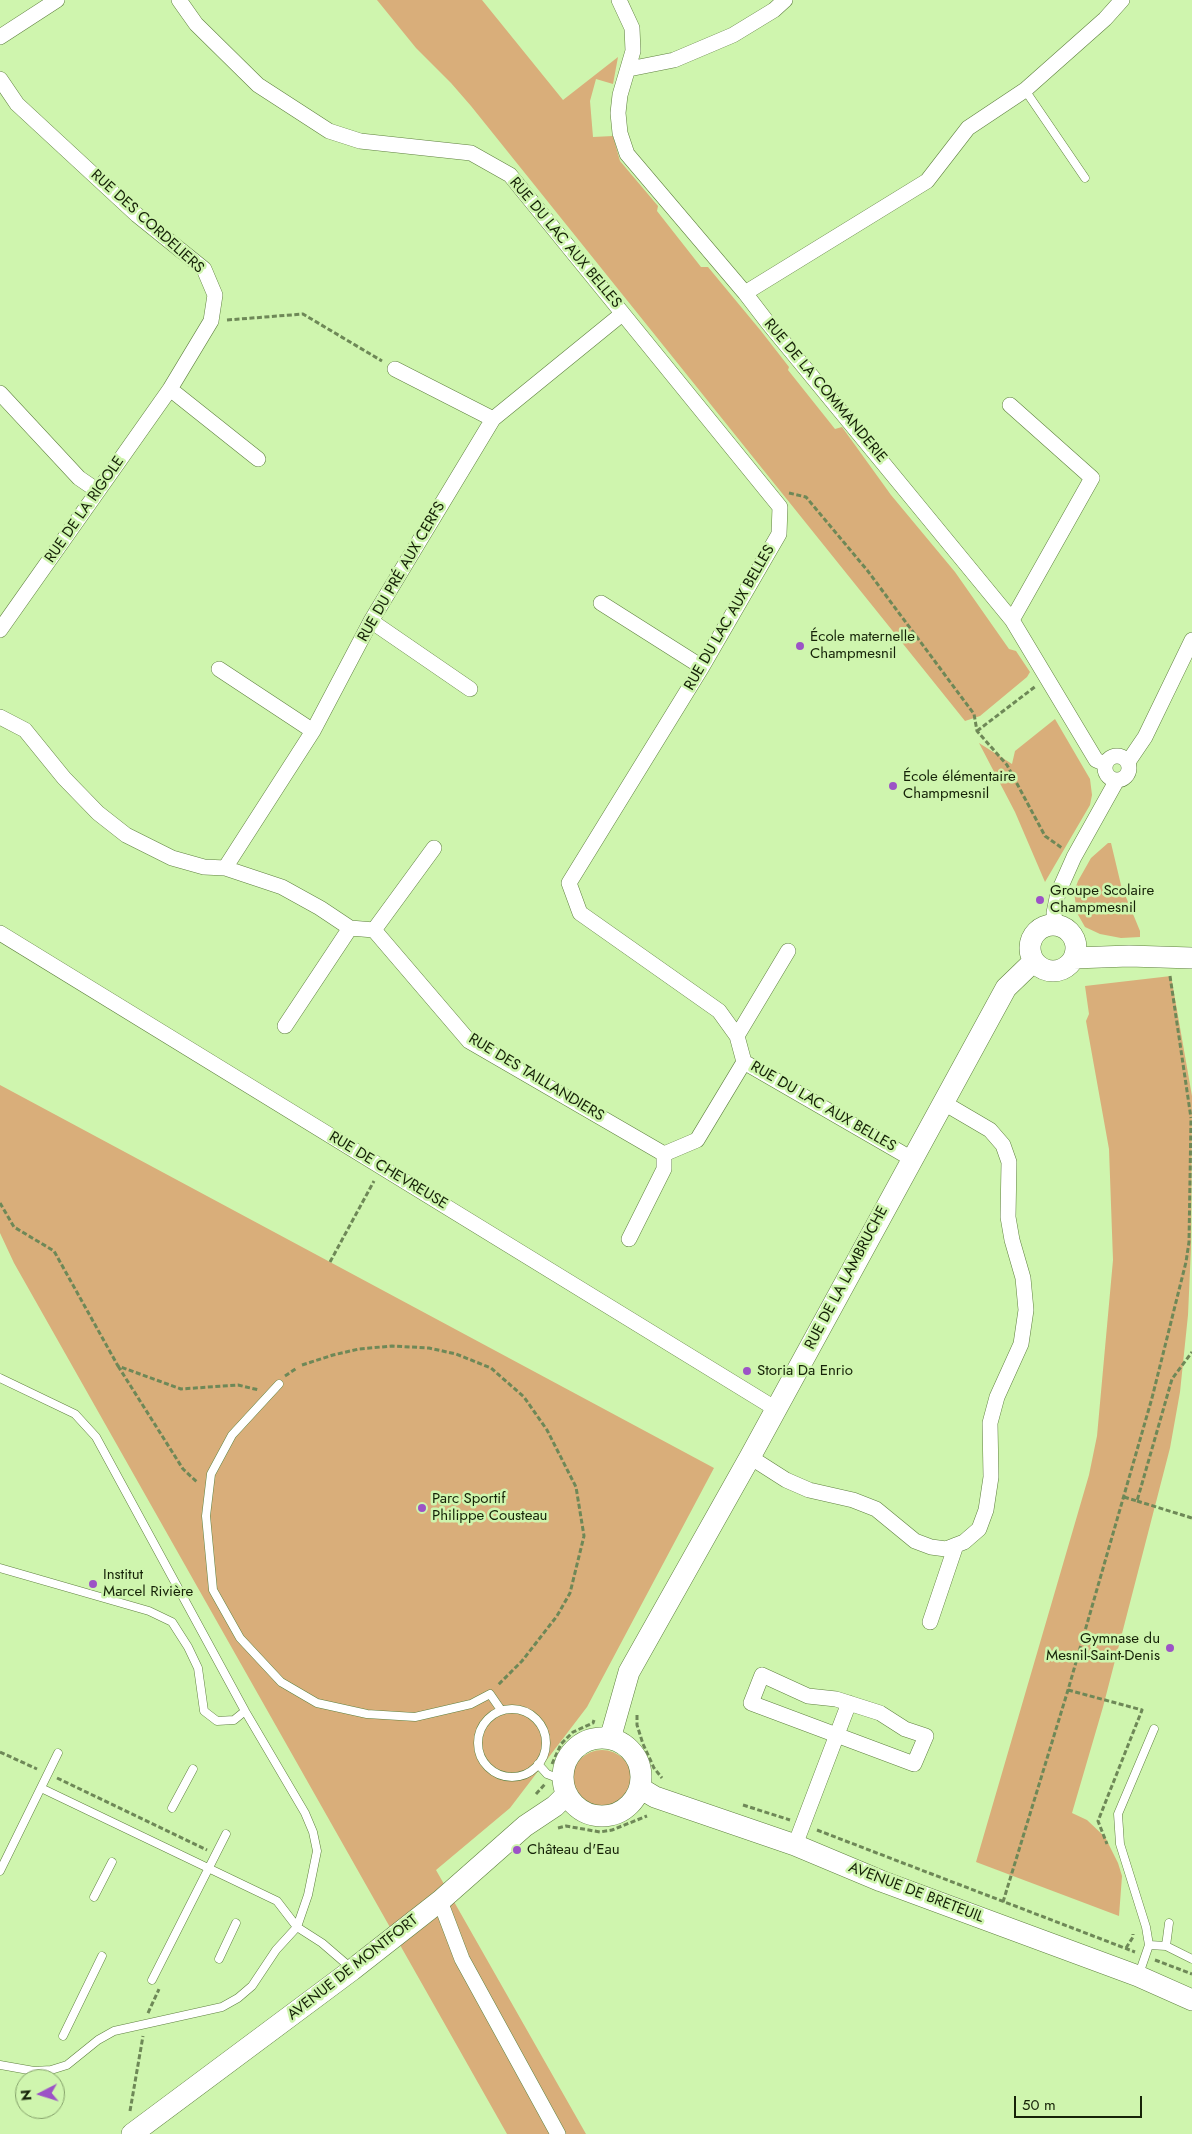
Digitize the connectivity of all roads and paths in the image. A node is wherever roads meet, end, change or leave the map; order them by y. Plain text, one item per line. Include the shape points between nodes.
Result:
1 (57, 0) edge
2 (179, 0) edge
3 (619, 0) edge
4 (785, 0) edge
5 (1122, 0) edge
6 (0, 37) edge
7 (629, 69) junction
8 (0, 79) edge
9 (1025, 90) junction
10 (1086, 178) dead end
11 (745, 293) junction
12 (622, 314) junction
13 (211, 321) junction
14 (395, 369) joint
15 (170, 389) junction
16 (0, 393) edge
17 (1010, 404) dead end
18 (493, 419) junction
19 (258, 459) dead end
20 (98, 491) junction
21 (780, 507) junction
22 (601, 603) dead end
23 (1012, 620) junction
24 (372, 621) junction
25 (0, 630) edge
26 (1192, 640) edge
27 (702, 667) junction
28 (219, 669) dead end
29 (1048, 678) junction
30 (470, 689) dead end
31 (0, 717) edge
32 (313, 731) junction
33 (977, 731) junction
34 (1128, 762) junction
35 (1105, 764) junction
36 (1117, 780) junction
37 (434, 848) dead end
38 (1074, 858) junction
39 (225, 868) junction
40 (1055, 924) junction
41 (350, 928) junction
42 (374, 930) junction
43 (0, 933) edge
44 (788, 951) dead end
45 (1074, 958) junction
46 (1167, 958) junction
47 (1192, 958) edge
48 (1034, 961) junction
49 (285, 1026) dead end
50 (737, 1036) junction
51 (744, 1062) junction
52 (944, 1103) junction
53 (1191, 1118) junction
54 (1192, 1126) edge
55 (664, 1154) junction
56 (912, 1158) junction
57 (382, 1167) junction
58 (0, 1202) edge
59 (628, 1239) dead end
60 (330, 1262) dead end
61 (1192, 1352) edge
62 (302, 1365) dead end
63 (118, 1366) junction
64 (0, 1378) edge
65 (279, 1384) dead end
66 (271, 1392) junction
67 (776, 1409) junction
68 (750, 1458) junction
69 (208, 1493) junction
70 (1124, 1497) junction
71 (1137, 1501) junction
72 (1192, 1518) edge
73 (956, 1545) junction
74 (0, 1568) edge
75 (930, 1622) dead end
76 (1068, 1690) junction
77 (490, 1694) junction
78 (849, 1703) junction
79 (501, 1710) junction
80 (1142, 1710) dead end
81 (245, 1712) junction
82 (1154, 1729) dead end
83 (837, 1737) junction
84 (610, 1739) junction
85 (0, 1752) edge
86 (58, 1753) dead end
87 (538, 1764) junction
88 (193, 1769) dead end
89 (48, 1773) junction
90 (565, 1787) junction
91 (41, 1788) junction
92 (640, 1788) junction
93 (738, 1803) dead end
94 (172, 1808) dead end
95 (647, 1816) dead end
96 (803, 1825) junction
97 (566, 1826) dead end
98 (226, 1834) dead end
99 (795, 1845) junction
100 (216, 1854) junction
101 (112, 1862) dead end
102 (208, 1869) junction
103 (0, 1871) edge
104 (94, 1897) dead end
105 (440, 1900) junction
106 (1003, 1902) junction
107 (236, 1923) dead end
108 (1170, 1923) dead end
109 (297, 1927) junction
110 (1149, 1945) junction
111 (1166, 1946) junction
112 (102, 1956) dead end
113 (1147, 1957) junction
114 (219, 1959) dead end
115 (1192, 1959) edge
116 (352, 1970) junction
117 (1192, 1974) edge
118 (1138, 1976) junction
119 (152, 1980) dead end
120 (161, 1985) dead end
121 (1192, 2000) edge
122 (145, 2025) junction
123 (63, 2036) dead end
124 (0, 2064) edge
125 (130, 2113) dead end
126 (132, 2134) edge
127 (558, 2134) edge

1 - 6 street
2 - 12 street, RUE DU LAC AUX BELLES via 196,24 258,85 329,131 360,141 471,153 510,175
3 - 7 street, RUE DE LA COMMANDERIE via 632,28 633,51
4 - 7 street via 733,35 674,60
5 - 9 street
7 - 11 street, RUE DE LA COMMANDERIE via 618,113 627,154
8 - 13 street, RUE DES CORDELIERS via 18,104 137,215 204,269 216,295
9 - 10 lane
9 - 11 street via 968,128 927,181
11 - 23 street, RUE DE LA COMMANDERIE
12 - 18 street, RUE DU PRÉ AUX CERFS
12 - 21 street, RUE DU LAC AUX BELLES
13 - 14 path via 303,314
13 - 15 street, RUE DES CORDELIERS
14 - 18 street
15 - 19 street
15 - 20 street, RUE DE LA RIGOLE
16 - 20 street via 79,478
17 - 23 street via 1092,478
18 - 24 street, RUE DU PRÉ AUX CERFS
20 - 25 street, RUE DE LA RIGOLE
21 - 27 street, RUE DU LAC AUX BELLES via 779,534
21 - 33 path via 788,493 806,497 867,570 974,714
22 - 27 street
23 - 29 street, RUE DE LA COMMANDERIE
24 - 30 street
24 - 32 street, RUE DU PRÉ AUX CERFS
26 - 34 street via 1145,737
27 - 50 street, RUE DU LAC AUX BELLES via 569,883 580,913 719,1011
28 - 32 street
29 - 33 path
29 - 35 street, RUE DE LA COMMANDERIE via 1096,760
31 - 39 street via 25,730 64,778 98,813 126,835 172,858 204,867
32 - 39 street, RUE DU PRÉ AUX CERFS
33 - 38 path via 1007,765 1045,836
34 - 35 street via 1118,755
34 - 36 street via 1128,774
35 - 36 street via 1107,775
36 - 38 street
37 - 42 street
38 - 40 street via 1058,893
39 - 41 street via 282,887
40 - 45 street via 1073,936 1076,943
40 - 48 street via 1035,933 1030,947
41 - 42 street
41 - 49 street
42 - 55 street, RUE DES TAILLANDIERS via 469,1041
43 - 57 street, RUE DE CHEVREUSE
44 - 50 street
45 - 46 street
45 - 48 street via 1063,969 1055,971 1047,970
46 - 47 street
46 - 53 path
48 - 52 street, RUE DE LA LAMBRUCHE via 1006,988
50 - 51 street, RUE DU LAC AUX BELLES
51 - 55 street via 697,1140
51 - 56 street, RUE DU LAC AUX BELLES
52 - 56 street, RUE DE LA LAMBRUCHE
52 - 73 street via 990,1130 1003,1144 1009,1162 1008,1217 1023,1278 1026,1310 1021,1344 997,1397 990,1423 991,1477 986,1510 978,1529
53 - 54 path
53 - 70 path via 1186,1262
55 - 59 street via 664,1169
56 - 67 street, RUE DE LA LAMBRUCHE
57 - 60 path
57 - 67 street, RUE DE CHEVREUSE
58 - 63 path via 14,1228 54,1251
61 - 71 path via 1172,1379
62 - 77 path via 359,1349 392,1346 456,1354 491,1368 524,1397 547,1430 576,1487 584,1536 570,1593 557,1616 522,1661
63 - 66 path via 182,1389 238,1385
63 - 69 path via 183,1469
64 - 81 lane via 75,1414 96,1437
65 - 66 lane
66 - 69 lane via 232,1435 210,1474
67 - 68 street, RUE DE LA LAMBRUCHE
68 - 73 street via 809,1490 852,1500 876,1510 915,1541 946,1549
68 - 84 street, RUE DE LA LAMBRUCHE via 629,1672
69 - 77 lane via 206,1516 213,1590 240,1638 282,1682 317,1703 414,1717 470,1704
70 - 71 path
70 - 76 path
71 - 72 path
73 - 75 street
74 - 81 lane via 149,1611 172,1622 198,1668 204,1711 217,1721 234,1720
76 - 80 path
76 - 106 path
77 - 79 lane
78 - 83 street
78 - 83 street via 880,1713 905,1729 926,1736 914,1764
78 - 83 street via 808,1696 762,1674 750,1703
79 - 87 lane via 523,1710 540,1723 546,1744
79 - 87 lane via 491,1715 478,1734 480,1757 491,1770 507,1777 530,1772
81 - 109 lane via 313,1832 317,1851
82 - 110 lane via 1118,1814 1120,1844
83 - 96 street
84 - 90 street via 598,1738 576,1748 564,1769
84 - 92 street via 622,1743 635,1757 642,1775
85 - 89 path
86 - 89 lane
87 - 90 lane
88 - 94 lane
89 - 91 lane
89 - 100 path
90 - 92 street via 575,1805 599,1817 625,1810
90 - 105 street, AVENUE DE MONTFORT via 555,1806 525,1826
91 - 102 lane
91 - 103 lane
92 - 99 street, AVENUE DE BRETEUIL via 655,1798
93 - 96 path
95 - 97 path via 600,1832
96 - 99 street
96 - 106 path
98 - 100 lane
99 - 118 street, AVENUE DE BRETEUIL via 881,1881
100 - 102 lane
101 - 104 lane
102 - 109 lane via 277,1901
102 - 119 lane
105 - 116 street, AVENUE DE MONTFORT
105 - 127 street via 462,1959
106 - 113 path
107 - 114 lane
108 - 111 lane
109 - 116 lane via 322,1943
109 - 122 lane via 276,1950 252,1986 238,1998 222,2007
110 - 111 lane
110 - 113 lane
111 - 115 lane
112 - 123 lane
113 - 117 path
113 - 118 lane
116 - 126 street, AVENUE DE MONTFORT
118 - 121 street, AVENUE DE BRETEUIL
120 - 122 path
122 - 124 lane via 114,2031 67,2065 51,2070 34,2071
122 - 125 path

